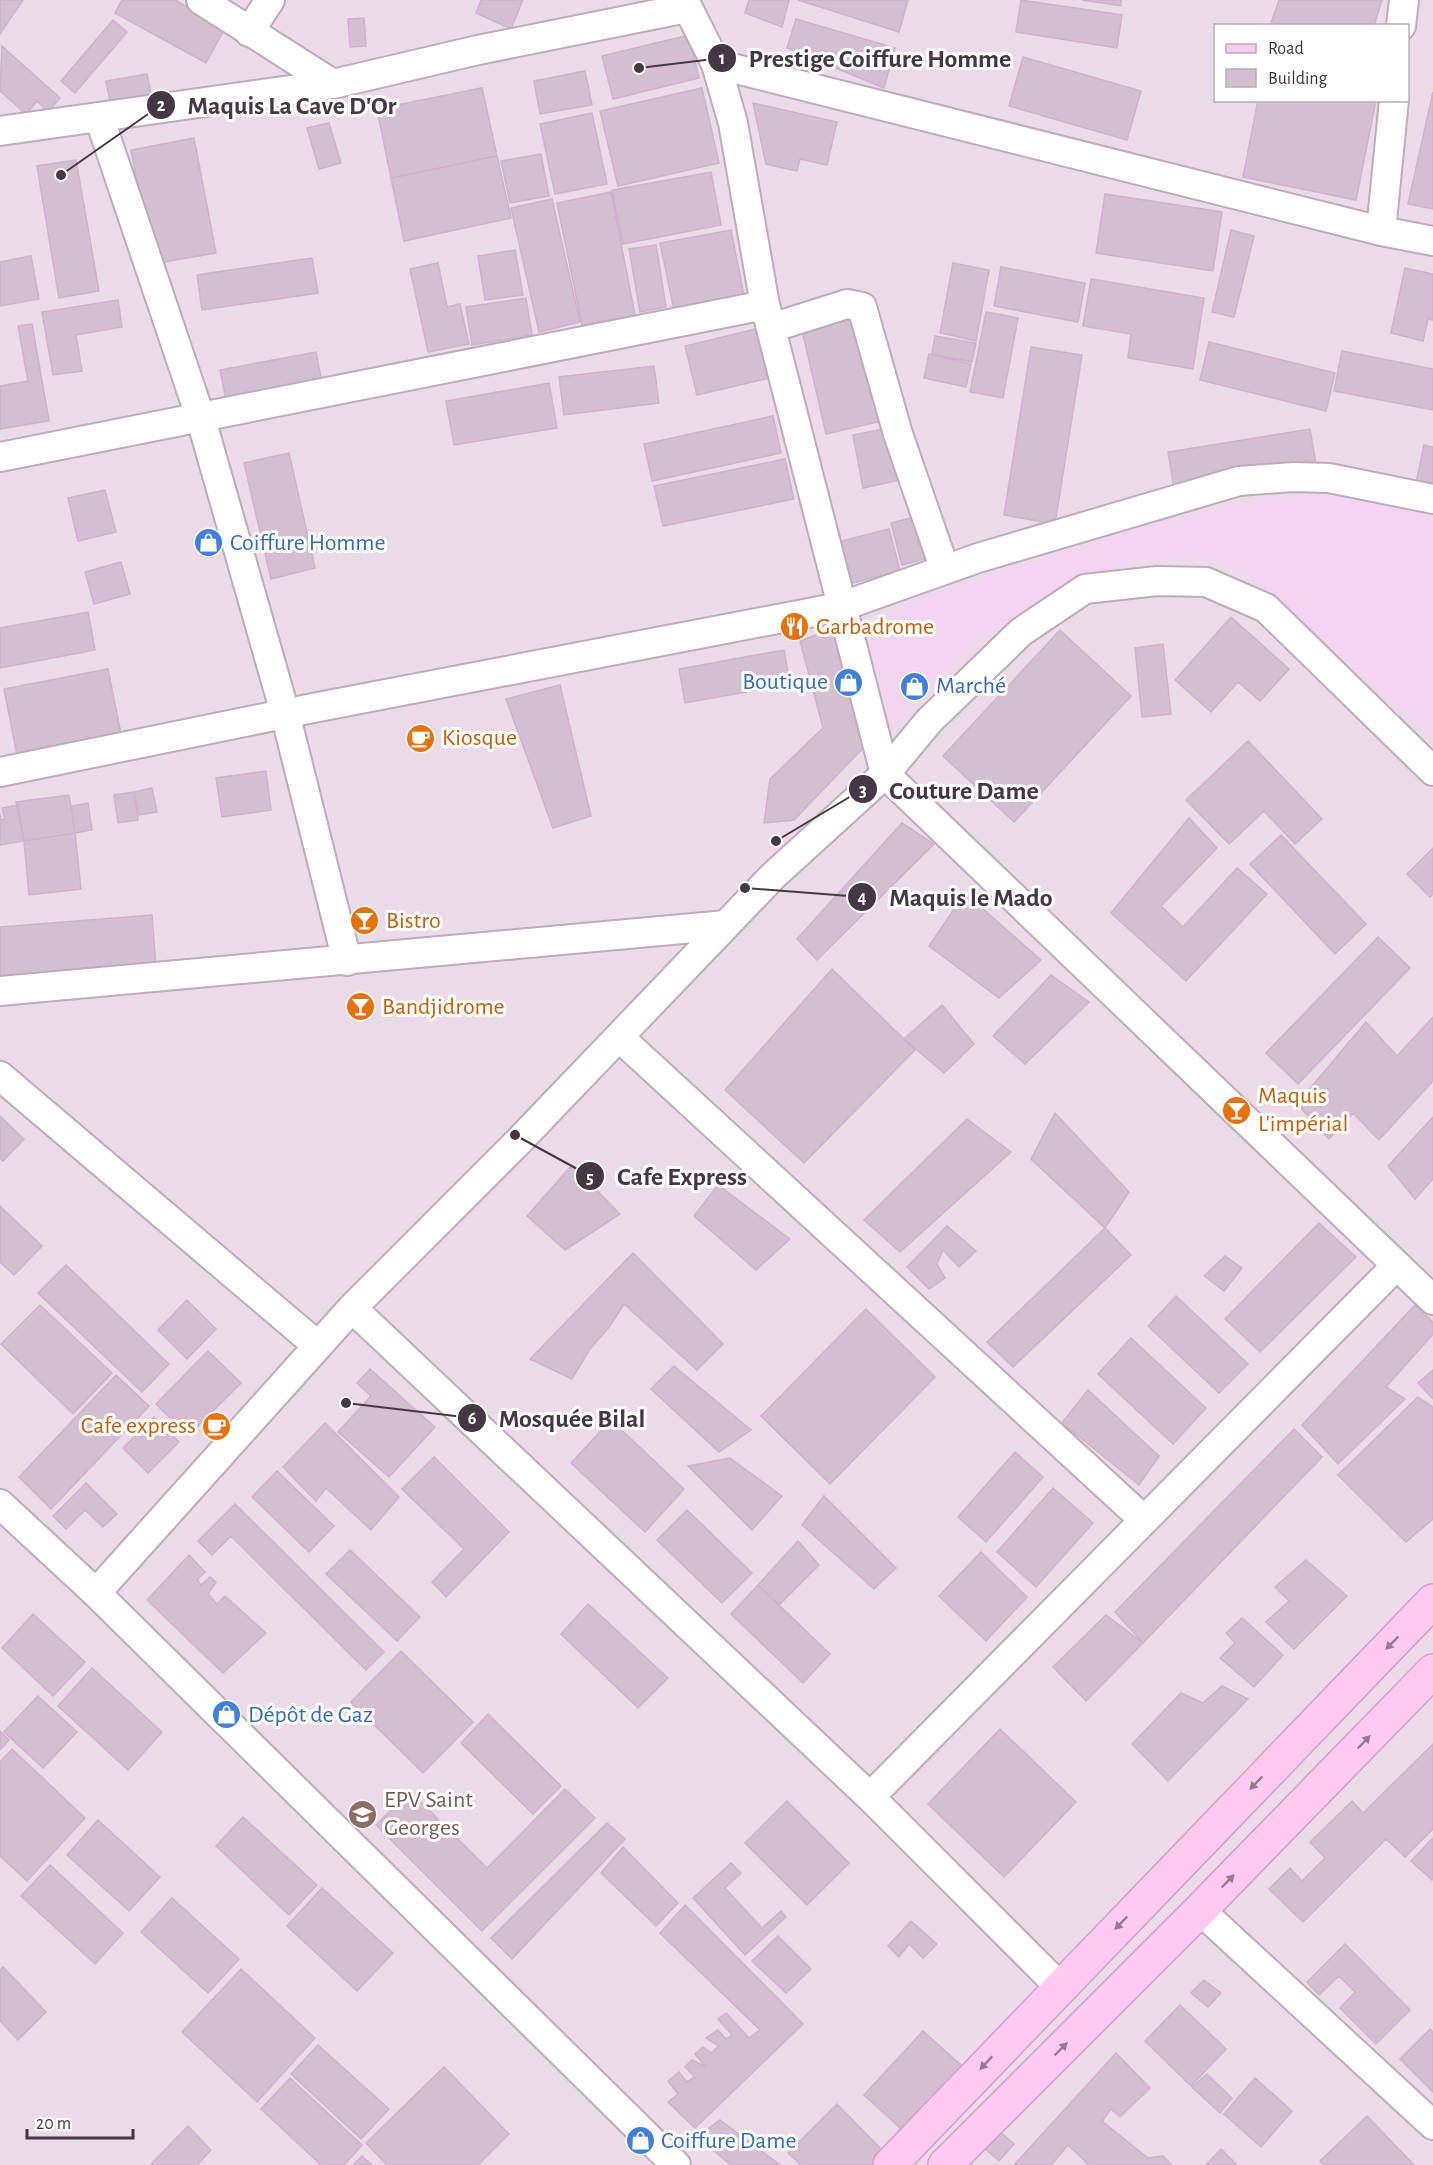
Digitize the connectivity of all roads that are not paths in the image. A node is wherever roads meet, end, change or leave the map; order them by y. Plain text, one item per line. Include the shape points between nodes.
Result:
1 (201, 0) edge
2 (270, 0) edge
3 (1404, 0) edge
4 (686, 4) edge
5 (1401, 24) edge
6 (249, 32) junction
7 (716, 64) junction
8 (333, 84) junction
9 (1394, 102) edge
10 (99, 117) junction
11 (0, 131) edge
12 (1381, 231) junction
13 (1433, 241) edge
14 (768, 316) junction
15 (201, 419) junction
16 (0, 458) edge
17 (1433, 499) edge
18 (945, 570) junction
19 (840, 607) junction
20 (285, 713) junction
21 (1433, 771) edge
22 (0, 772) edge
23 (885, 774) junction
24 (726, 925) junction
25 (347, 961) junction
26 (0, 991) edge
27 (619, 1037) junction
28 (0, 1077) edge
29 (1396, 1266) junction
30 (1433, 1300) edge
31 (352, 1308) junction
32 (318, 1346) junction
33 (0, 1504) edge
34 (1143, 1519) junction
35 (96, 1593) junction
36 (1433, 1601) edge
37 (1432, 1673) edge
38 (870, 1797) junction
39 (1200, 1910) junction
40 (1059, 1986) junction
41 (1433, 2125) edge
42 (676, 2165) edge
43 (890, 2165) edge
44 (945, 2165) edge

1 - 6 street
2 - 6 street
3 - 5 street
4 - 7 street
4 - 8 street
6 - 8 street
7 - 12 street
7 - 14 street via 733,123
8 - 10 street
9 - 12 street
10 - 11 street
10 - 15 street
12 - 13 street
14 - 15 street
14 - 18 street via 847,304 862,307 898,434
14 - 19 street
15 - 16 street
15 - 20 street
17 - 18 street via 1329,478 1239,482
18 - 19 street
19 - 20 street
19 - 23 street
20 - 22 street
20 - 25 street
21 - 23 street via 1266,608 1206,582 1157,581 1085,589 1021,632 929,721
23 - 24 street via 773,876
23 - 29 street
24 - 25 street
24 - 27 street
25 - 26 street
27 - 31 street
27 - 34 street
28 - 32 street
29 - 30 street
29 - 34 street
31 - 32 street
31 - 38 street
32 - 35 street
33 - 35 street
34 - 38 street
35 - 42 street
36 -> 40 street
39 -> 37 street
38 - 40 street
39 - 41 street
44 -> 39 street
40 -> 43 street

